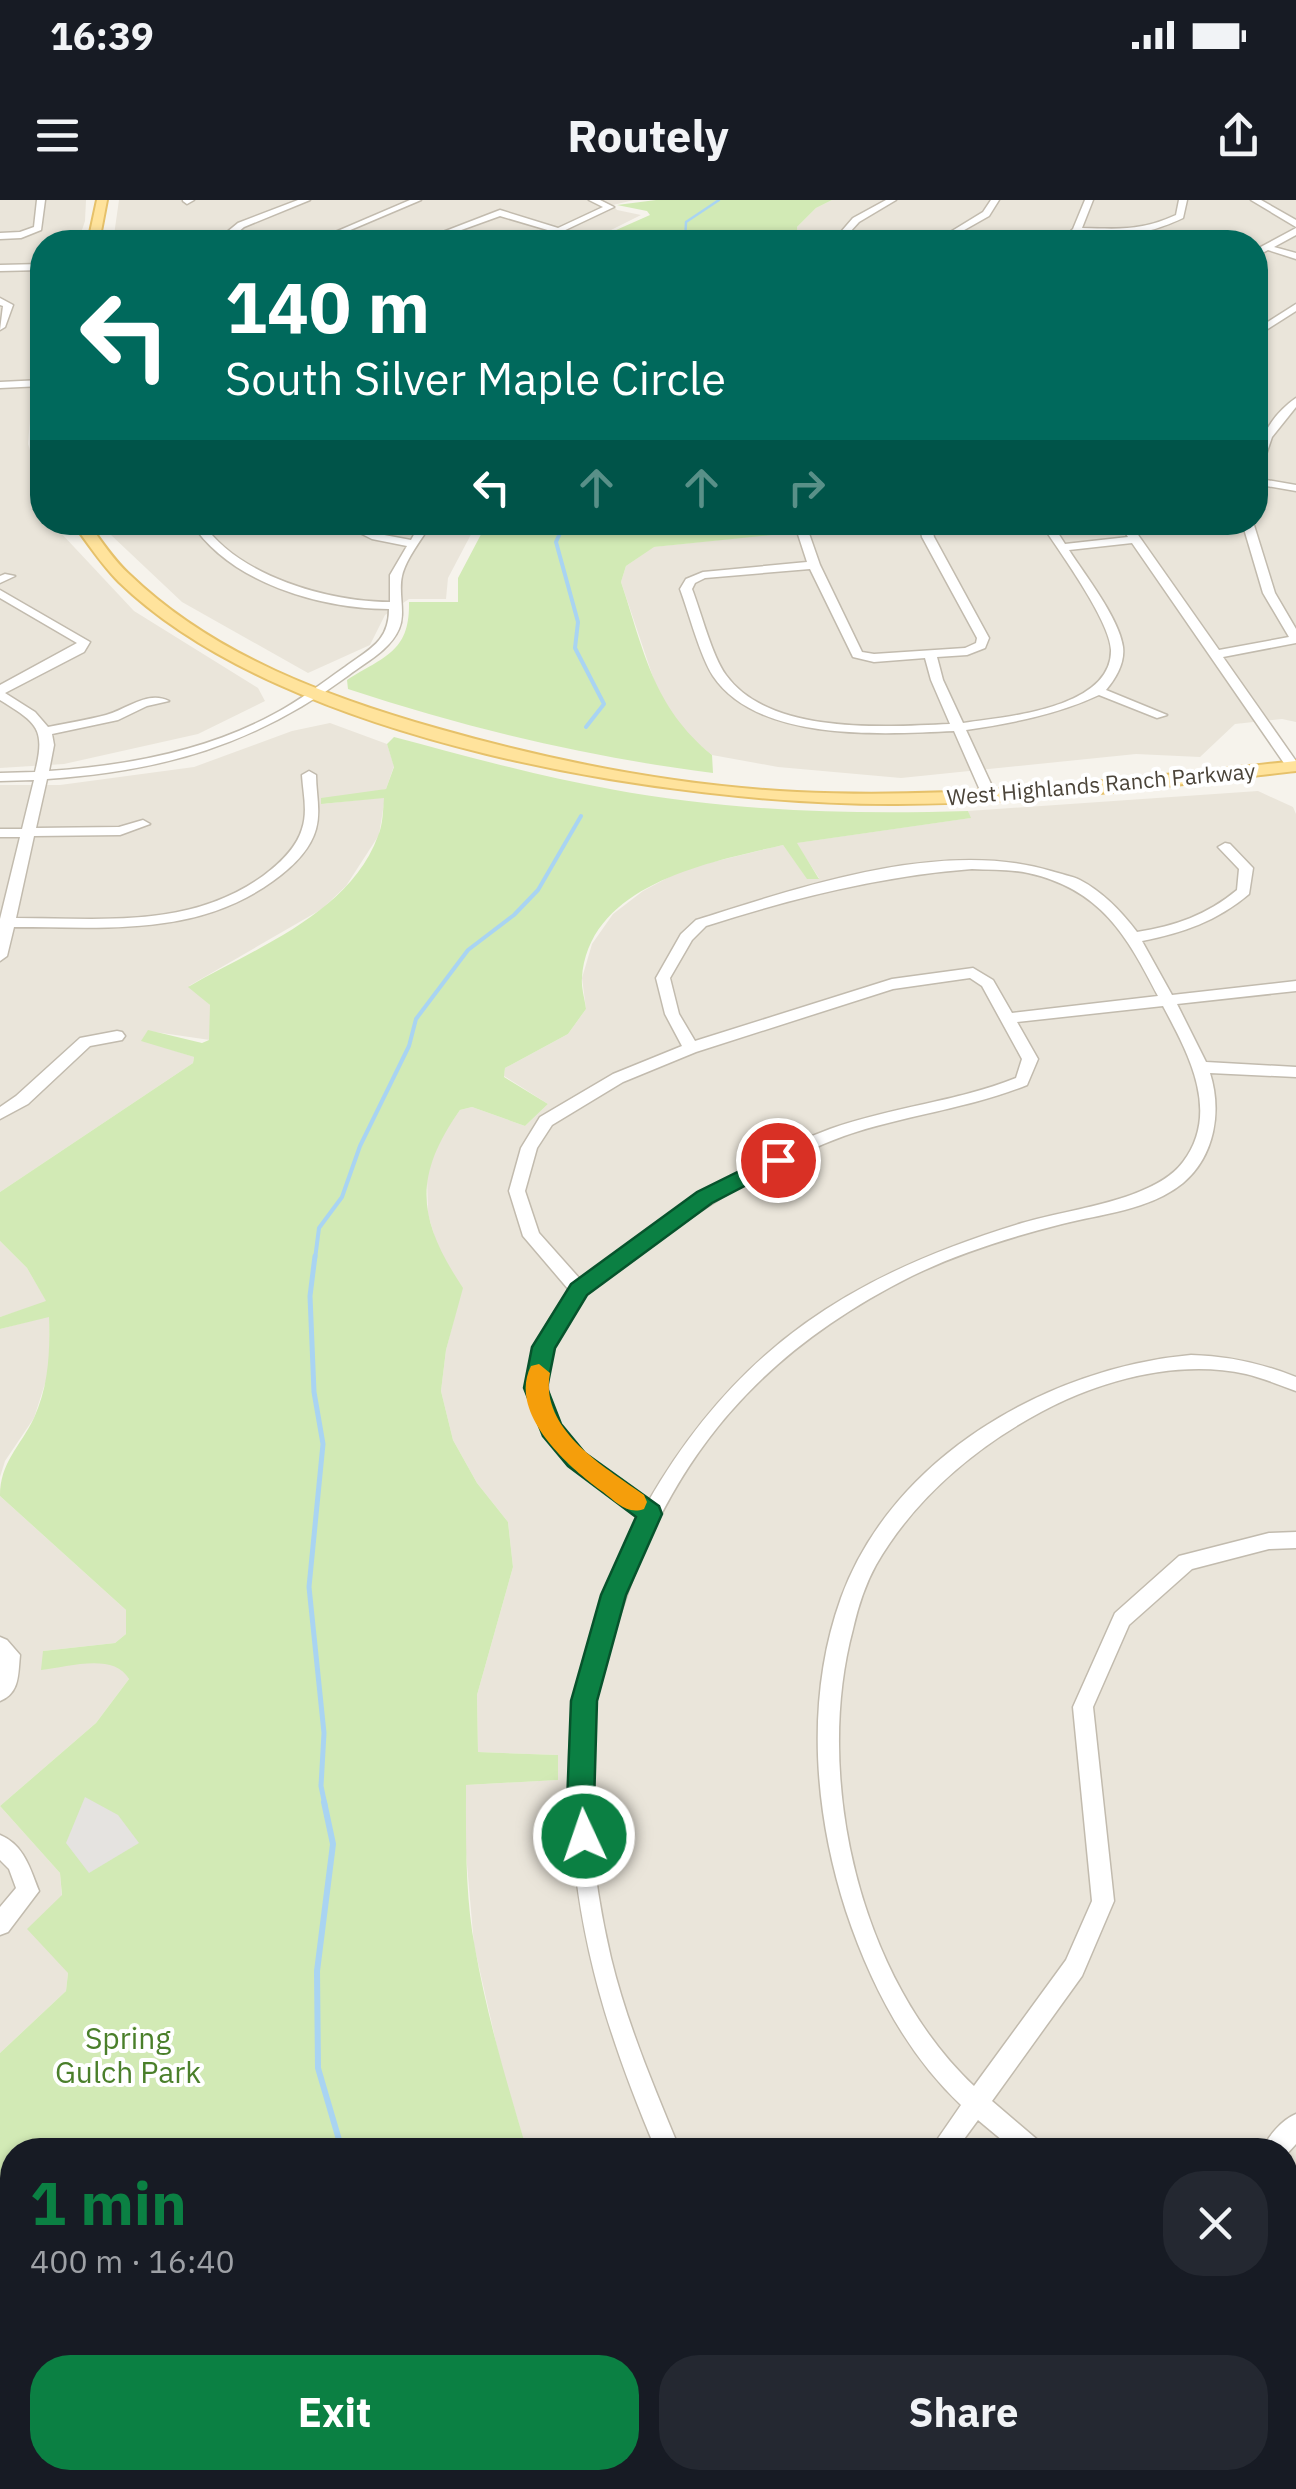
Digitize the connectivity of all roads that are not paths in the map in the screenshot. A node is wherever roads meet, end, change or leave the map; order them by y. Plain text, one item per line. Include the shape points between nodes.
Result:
1 (41, 200) edge
2 (102, 200) edge
3 (306, 200) edge
4 (417, 200) edge
5 (593, 200) edge
6 (892, 200) edge
7 (995, 200) edge
8 (1089, 200) edge
9 (1184, 200) edge
10 (1254, 200) edge
11 (1296, 228) edge
12 (33, 230) edge
13 (98, 230) edge
14 (236, 230) edge
15 (345, 230) edge
16 (454, 230) edge
17 (554, 230) edge
18 (564, 230) edge
19 (847, 230) edge
20 (959, 230) edge
21 (1077, 230) joint
22 (30, 231) edge
23 (0, 236) edge
24 (1268, 246) edge
25 (1268, 248) edge
26 (1296, 256) edge
27 (30, 267) edge
28 (0, 268) edge
29 (0, 302) edge
30 (1296, 307) edge
31 (1268, 325) edge
32 (0, 327) edge
33 (30, 384) edge
34 (0, 385) edge
35 (1296, 401) edge
36 (1268, 435) edge
37 (1268, 484) edge
38 (1296, 488) edge
39 (90, 535) edge
40 (203, 535) edge
41 (372, 535) edge
42 (419, 535) edge
43 (804, 535) edge
44 (927, 535) edge
45 (1054, 535) edge
46 (1131, 535) edge
47 (1251, 535) edge
48 (1134, 540) junction
49 (413, 544) junction
50 (1062, 548) junction
51 (814, 565) junction
52 (0, 593) edge
53 (396, 606) junction
54 (1296, 639) edge
55 (930, 654) junction
56 (1214, 655) junction
57 (1098, 690) junction
58 (0, 692) edge
59 (312, 693) junction
60 (163, 701) dead end
61 (1161, 715) dead end
62 (960, 724) junction
63 (47, 731) junction
64 (1295, 768) edge
65 (309, 776) dead end
66 (41, 777) junction
67 (0, 778) edge
68 (990, 797) junction
69 (143, 824) dead end
70 (28, 832) junction
71 (0, 833) edge
72 (1225, 847) dead end
73 (4, 923) edge
74 (1130, 938) junction
75 (0, 956) edge
76 (1296, 986) edge
77 (1166, 999) junction
78 (1009, 1018) junction
79 (117, 1036) dead end
80 (691, 1048) junction
81 (1204, 1067) junction
82 (1296, 1072) edge
83 (0, 1114) edge
84 (579, 1290) junction
85 (1296, 1384) edge
86 (650, 1514) junction
87 (1296, 1540) edge
88 (0, 1646) edge
89 (0, 1692) edge
90 (0, 1845) edge
91 (0, 1924) edge
92 (977, 2104) junction
93 (663, 2138) edge
94 (951, 2138) edge
95 (1018, 2138) edge

1 - 12 street
2 - 13 main road
3 - 14 street
4 - 15 street
5 - 18 street via 610,207
6 - 19 street
7 - 20 street via 986,214
8 - 21 street
9 - 21 street via 1180,216 1152,229
10 - 11 street
11 - 24 street
16 - 17 street via 500,213
22 - 23 street
25 - 26 street
27 - 28 street
29 - 32 street via 8,305
30 - 31 street
33 - 34 street
35 - 36 street
37 - 38 street
39 - 59 main road, West Highlands Ranch Parkway via 126,579 184,623 239,662
40 - 53 street via 221,554 306,597 354,607
41 - 49 street
42 - 49 street
43 - 51 street
44 - 55 street via 983,638 967,651
45 - 50 street
46 - 48 street
47 - 54 street via 1269,593
48 - 50 street
48 - 56 street
49 - 53 street via 396,576
50 - 57 street via 1118,642 1116,668
51 - 55 street via 857,654
51 - 62 street via 690,581 686,589 723,686 762,711 823,728 862,732
52 - 58 street via 84,642
53 - 59 street via 395,627 383,645
54 - 56 street
55 - 62 street
56 - 64 street
57 - 61 street
57 - 62 street via 1052,712
58 - 63 street
59 - 66 street via 265,724 172,756
59 - 68 main road, West Highlands Ranch Parkway via 378,717 622,778 843,800
60 - 63 street
62 - 68 street
63 - 66 street
64 - 68 main road, West Highlands Ranch Parkway
65 - 73 street via 312,819 296,855 237,899 190,918 148,924
66 - 67 street
66 - 70 street
69 - 70 street via 120,831
70 - 71 street
70 - 73 street
72 - 74 street via 1246,868 1244,890 1221,912 1193,924
73 - 75 street
74 - 77 street
74 - 80 street via 1114,912 1084,888 1039,870 950,866 822,886 701,924 686,937 663,978 672,1014
76 - 77 street
77 - 78 street
77 - 81 street
78 - 80 street via 988,983 973,973 892,984
78 - 84 street via 1030,1059 1022,1081 948,1106 875,1120 752,1171 705,1197
79 - 83 street via 85,1042
80 - 84 street via 562,1110 546,1121 530,1148 517,1191 531,1236
81 - 82 street
81 - 86 street via 1211,1125 1186,1171 1132,1203 984,1241 844,1301 736,1389 692,1442
84 - 86 street via 544,1347 536,1388 551,1429 577,1460
85 - 92 street via 1262,1368 1195,1360 1127,1370 1000,1423 949,1464 887,1531 851,1597 833,1674 828,1772 839,1859 870,1945 919,2041
86 - 93 street via 614,1595 584,1701 580,1804 594,1930 634,2068
87 - 92 street via 1186,1562 1122,1620 1083,1706 1103,1901 1074,1968
88 - 89 street via 10,1655
90 - 91 street via 18,1862 28,1891
92 - 94 street
92 - 95 street

